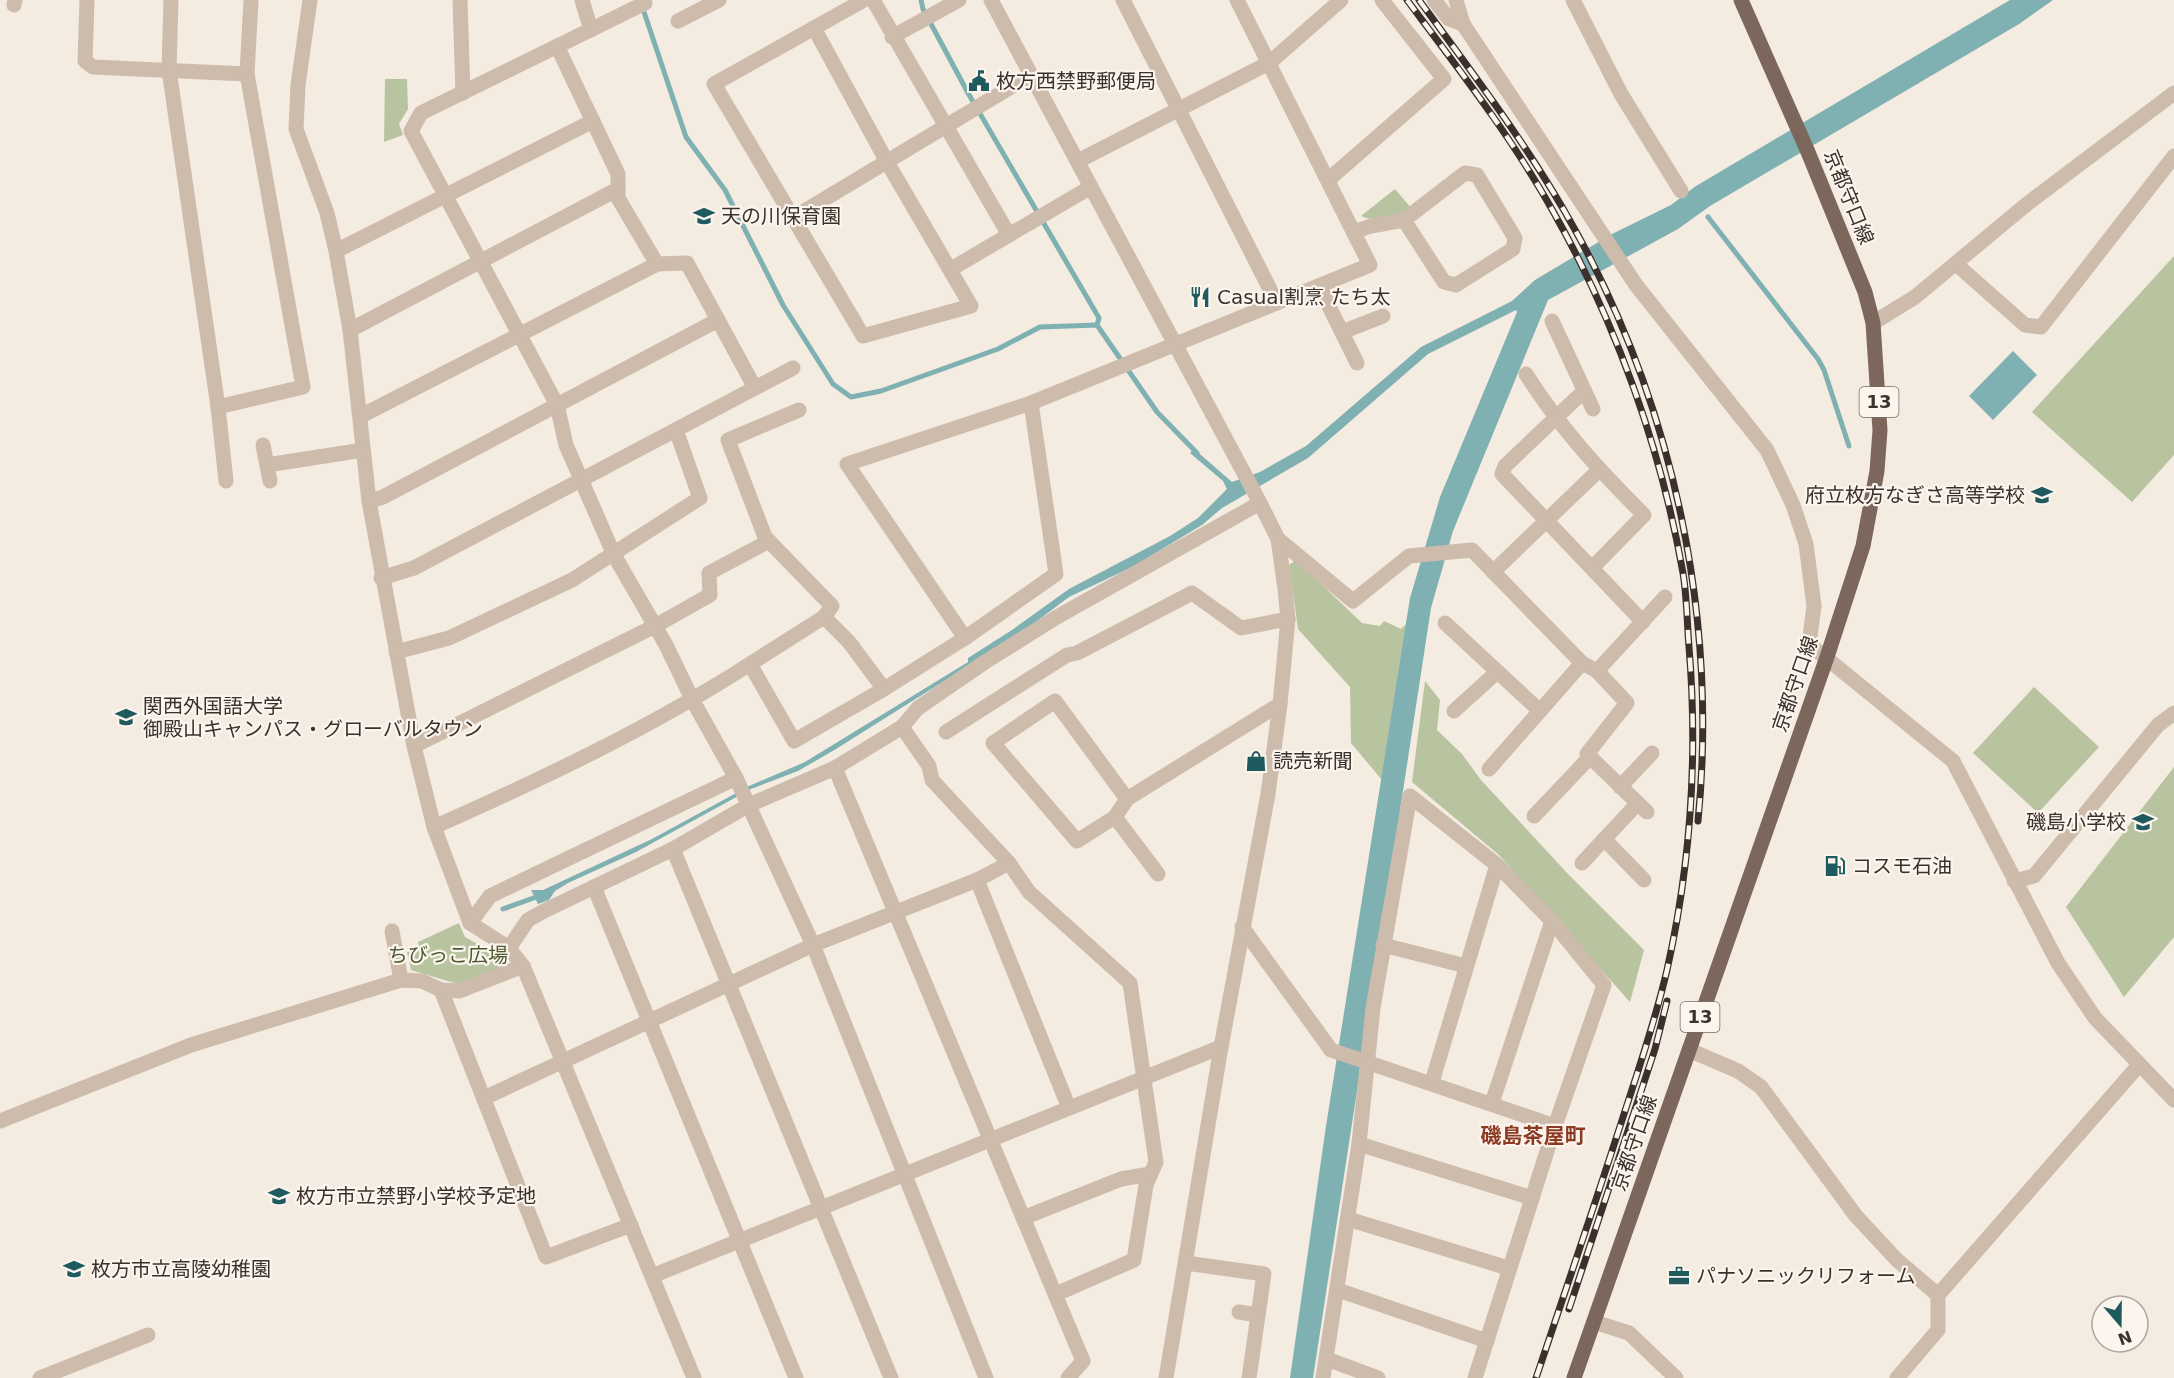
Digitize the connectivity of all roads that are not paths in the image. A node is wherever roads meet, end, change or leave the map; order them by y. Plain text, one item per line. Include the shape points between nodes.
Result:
1 (87, 0) edge
2 (171, 0) edge
3 (251, 0) edge
4 (310, 0) edge
5 (460, 0) edge
6 (582, 0) edge
7 (719, 0) edge
8 (864, 0) edge
9 (873, 0) edge
10 (959, 0) edge
11 (991, 0) edge
12 (1123, 0) edge
13 (1237, 0) edge
14 (1341, 0) edge
15 (1382, 0) edge
16 (1434, 0) edge
17 (1456, 0) edge
18 (1573, 0) edge
19 (1741, 0) edge
20 (641, 5) dead end
21 (678, 21) dead end
22 (1463, 24) junction
23 (814, 28) junction
24 (591, 30) junction
25 (892, 37) junction
26 (557, 46) junction
27 (1269, 63) junction
28 (169, 70) junction
29 (248, 74) junction
30 (1031, 75) junction
31 (463, 93) junction
32 (2171, 100) edge
33 (1178, 110) junction
34 (592, 121) junction
35 (945, 127) junction
36 (2174, 156) edge
37 (1078, 161) junction
38 (887, 162) junction
39 (1328, 180) junction
40 (1091, 187) junction
41 (618, 189) junction
42 (1681, 191) dead end
43 (445, 195) junction
44 (793, 218) junction
45 (1404, 220) junction
46 (1354, 232) junction
47 (1009, 235) junction
48 (336, 250) junction
49 (481, 262) junction
50 (657, 264) junction
51 (1956, 264) junction
52 (951, 269) junction
53 (1319, 286) junction
54 (1277, 303) junction
55 (1383, 316) dead end
56 (718, 320) junction
57 (1552, 321) dead end
58 (1873, 323) junction
59 (350, 330) junction
60 (1342, 332) junction
61 (519, 335) junction
62 (1176, 344) junction
63 (1357, 363) dead end
64 (793, 368) dead end
65 (1526, 374) dead end
66 (755, 388) junction
67 (1584, 391) junction
68 (1032, 403) junction
69 (557, 405) junction
70 (218, 407) junction
71 (1593, 409) dead end
72 (799, 410) dead end
73 (361, 417) junction
74 (1554, 417) junction
75 (676, 430) junction
76 (263, 445) dead end
77 (363, 450) junction
78 (267, 465) junction
79 (1599, 470) junction
80 (582, 480) junction
81 (226, 481) dead end
82 (270, 481) dead end
83 (369, 501) junction
84 (1260, 502) junction
85 (1547, 521) junction
86 (1278, 539) junction
87 (769, 541) junction
88 (614, 555) junction
89 (1592, 568) junction
90 (1493, 572) junction
91 (381, 578) junction
92 (1665, 597) dead end
93 (824, 617) junction
94 (1288, 619) junction
95 (1643, 622) junction
96 (1445, 623) dead end
97 (655, 626) junction
98 (965, 638) junction
99 (396, 652) junction
100 (1827, 657) junction
101 (1582, 663) junction
102 (750, 664) junction
103 (1597, 671) junction
104 (1497, 672) junction
105 (884, 689) junction
106 (693, 701) junction
107 (1280, 704) junction
108 (1454, 711) dead end
109 (1540, 711) junction
110 (2174, 713) edge
111 (902, 727) junction
112 (946, 732) dead end
113 (414, 746) junction
114 (1652, 753) dead end
115 (1590, 757) junction
116 (835, 768) junction
117 (1489, 769) dead end
118 (736, 778) junction
119 (1620, 787) junction
120 (1127, 799) junction
121 (749, 805) junction
122 (1534, 816) dead end
123 (1115, 817) junction
124 (434, 827) junction
125 (1604, 839) junction
126 (673, 849) junction
127 (1582, 862) dead end
128 (1009, 863) junction
129 (1497, 866) junction
130 (1158, 874) dead end
131 (977, 880) junction
132 (1644, 880) dead end
133 (2014, 881) junction
134 (594, 886) junction
135 (895, 911) junction
136 (1552, 921) junction
137 (470, 923) junction
138 (1242, 927) junction
139 (392, 931) dead end
140 (813, 945) junction
141 (1383, 945) junction
142 (509, 948) junction
143 (523, 966) junction
144 (1466, 966) junction
145 (401, 980) junction
146 (729, 984) junction
147 (441, 990) junction
148 (648, 1020) junction
149 (1221, 1047) junction
150 (1689, 1050) junction
151 (562, 1059) junction
152 (1369, 1062) junction
153 (2139, 1065) junction
154 (1142, 1079) junction
155 (1432, 1082) junction
156 (483, 1098) junction
157 (2174, 1100) edge
158 (1492, 1103) junction
159 (1069, 1108) junction
160 (0, 1121) edge
161 (1555, 1126) junction
162 (991, 1140) junction
163 (1359, 1143) junction
164 (1150, 1174) junction
165 (906, 1176) junction
166 (1532, 1198) junction
167 (821, 1208) junction
168 (1023, 1218) junction
169 (1348, 1219) junction
170 (631, 1225) junction
171 (740, 1240) junction
172 (1186, 1263) junction
173 (1508, 1268) junction
174 (652, 1276) junction
175 (1338, 1290) junction
176 (1056, 1294) junction
177 (1938, 1294) junction
178 (1239, 1312) dead end
179 (1258, 1315) junction
180 (1594, 1322) junction
181 (148, 1335) dead end
182 (1487, 1341) junction
183 (1327, 1359) junction
184 (40, 1378) edge
185 (694, 1378) edge
186 (796, 1378) edge
187 (891, 1378) edge
188 (986, 1378) edge
189 (1068, 1378) edge
190 (1166, 1378) edge
191 (1249, 1378) edge
192 (1323, 1378) edge
193 (1378, 1378) edge
194 (1475, 1378) edge
195 (1574, 1378) edge
196 (1676, 1378) edge
197 (1897, 1378) edge

1 - 28 street via 85,61 93,68
2 - 28 street
3 - 29 street
4 - 48 street via 296,129 327,213
5 - 31 street
6 - 24 street
7 - 21 street
8 - 23 street
9 - 25 street
10 - 25 street
11 - 30 street
12 - 33 street
13 - 27 street
14 - 27 street
15 - 39 street via 1444,79
16 - 22 street via 1449,18
17 - 22 street
18 - 42 street via 1621,94
19 - 58 main road, 京都守口線 / 13 via 1808,152 1865,292
20 - 24 street
22 - 100 street via 1636,285 1767,450 1806,544 1814,606 1808,640
23 - 38 street
23 - 44 street via 714,84
24 - 26 street
25 - 35 street
26 - 31 street
26 - 34 street
27 - 33 street
27 - 39 street
28 - 29 street
28 - 70 street
29 - 70 street via 303,387
30 - 35 street
30 - 37 street
31 - 43 street via 421,113 411,131
32 - 51 street via 2027,204
33 - 37 street
33 - 54 street
34 - 41 street via 618,174
34 - 43 street
35 - 38 street
35 - 47 street
36 - 51 street via 2040,327 2025,325
37 - 40 street
38 - 44 street
38 - 52 street
39 - 46 street
40 - 47 street
40 - 62 street
41 - 49 street
41 - 50 street via 618,198
43 - 48 street
43 - 49 street
44 - 52 street via 863,336 971,306
45 - 45 street via 1465,173 1477,175 1515,238 1513,249 1456,285 1444,282
45 - 46 street
46 - 53 street via 1370,265
47 - 52 street
48 - 59 street
49 - 59 street
49 - 61 street
50 - 56 street via 687,263
50 - 61 street
51 - 58 street via 1916,297
53 - 54 street
53 - 60 street
54 - 62 street
55 - 60 street
56 - 66 street
56 - 69 street
57 - 67 street
58 - 100 main road, 京都守口線 / 13 via 1880,430 1877,471 1863,546
59 - 73 street
60 - 63 street
61 - 69 street
61 - 73 street
62 - 68 street
62 - 84 street
64 - 66 street
65 - 74 street
66 - 75 street
67 - 71 street
67 - 74 street
68 - 98 street via 1056,574
68 - 98 street via 848,464
69 - 80 street via 566,445
69 - 83 street
70 - 81 street
72 - 87 street via 728,440
73 - 77 street
74 - 79 street
74 - 85 street via 1505,465 1502,474
75 - 80 street
75 - 88 street via 700,498
76 - 78 street
77 - 78 street
77 - 83 street
78 - 82 street
79 - 85 street
79 - 89 street via 1644,515
80 - 88 street
80 - 91 street via 414,568
83 - 91 street
84 - 86 street
84 - 111 street via 994,656 918,708
85 - 89 street
85 - 90 street
86 - 90 street via 1353,601 1408,556 1472,550
86 - 94 street
87 - 93 street via 832,606
87 - 97 street via 709,573 710,595
88 - 97 street
88 - 99 street via 572,580 449,638
89 - 95 street
90 - 101 street
91 - 99 street
92 - 95 street
93 - 102 street
93 - 105 street via 849,642
94 - 107 street
94 - 112 street via 1241,628 1192,593 1067,655
95 - 103 street
96 - 104 street
97 - 106 street
97 - 113 street
98 - 105 street
99 - 113 street
100 - 133 street via 1953,761
100 - 150 main road, 京都守口線 / 13
101 - 103 street
101 - 109 street
102 - 105 street via 794,741
102 - 106 street
103 - 115 street via 1627,703 1587,754
104 - 108 street
104 - 109 street
106 - 118 street
106 - 124 street via 550,775
107 - 120 street
107 - 138 street via 1268,794
109 - 117 street
110 - 133 street via 2158,725 2034,876
111 - 116 street
111 - 128 street via 929,766 932,780
113 - 124 street
114 - 119 street
115 - 119 street
115 - 122 street
116 - 121 street
116 - 135 street
118 - 121 street
118 - 137 street via 490,896
119 - 125 street via 1642,808
120 - 123 street
120 - 123 street via 1055,701 993,743 1077,841
121 - 126 street
121 - 140 street
123 - 130 street
124 - 137 street
125 - 127 street
125 - 132 street
126 - 134 street
126 - 146 street
128 - 131 street
128 - 154 street via 1029,892 1130,983
129 - 136 street
129 - 141 street via 1410,796
129 - 144 street
131 - 135 street
131 - 159 street
133 - 153 street via 2058,963 2095,1018
134 - 142 street via 528,920
134 - 148 street
135 - 140 street
135 - 162 street
136 - 158 street
136 - 161 street via 1604,985
137 - 142 street
138 - 149 street
138 - 152 street via 1331,1050
139 - 145 street
140 - 146 street
140 - 165 street
141 - 144 street
141 - 152 street
142 - 143 street
143 - 147 street via 459,991
143 - 151 street
144 - 155 street
145 - 147 street via 422,981
145 - 160 street via 191,1045
146 - 148 street
146 - 167 street
147 - 156 street
148 - 151 street
148 - 171 street
149 - 154 street
149 - 172 street
150 - 177 street via 1738,1071 1761,1087 1856,1216 1897,1260
150 - 180 main road, 京都守口線 / 13
151 - 156 street
151 - 170 street
152 - 155 street
152 - 163 street
153 - 157 street
153 - 177 street
154 - 159 street
154 - 164 street via 1156,1162
155 - 158 street
156 - 170 street via 546,1257
158 - 161 street
159 - 162 street
161 - 166 street
162 - 165 street
162 - 168 street
163 - 166 street
163 - 169 street
164 - 168 street via 1121,1179
164 - 176 street via 1134,1260
165 - 167 street
165 - 188 street
166 - 173 street
167 - 171 street
167 - 187 street
168 - 176 street
169 - 173 street
169 - 175 street
170 - 174 street
171 - 174 street
171 - 186 street
172 - 179 street via 1264,1274
172 - 190 street
173 - 182 street
174 - 185 street
175 - 182 street
175 - 183 street
176 - 189 street via 1083,1361
177 - 197 street via 1938,1330
178 - 179 street
179 - 191 street
180 - 195 main road, 京都守口線 / 13
180 - 196 street via 1629,1333
181 - 184 street
182 - 194 street
183 - 192 street
183 - 193 street

